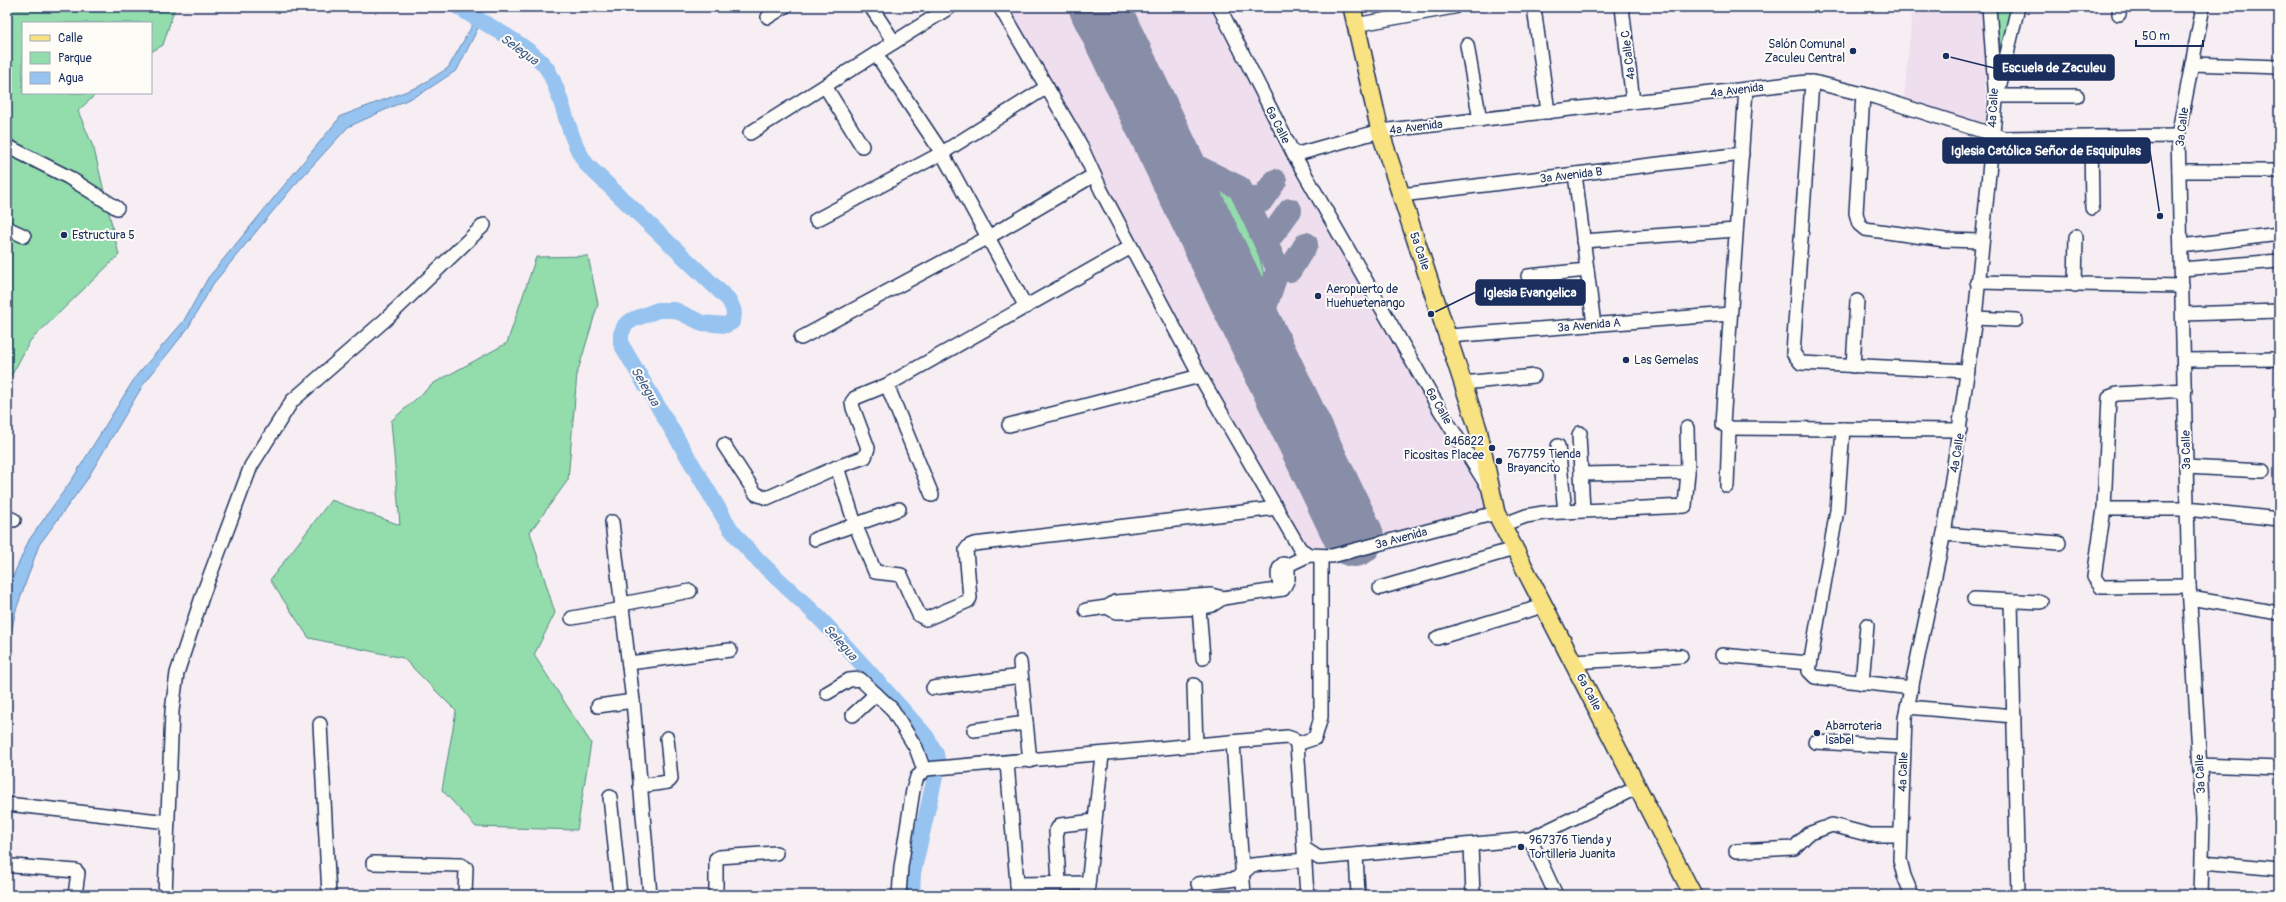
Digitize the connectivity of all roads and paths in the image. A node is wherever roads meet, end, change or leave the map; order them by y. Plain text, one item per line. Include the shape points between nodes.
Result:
1 (784, 7) edge
2 (871, 7) edge
3 (950, 7) edge
4 (1000, 7) edge
5 (1219, 7) edge
6 (1352, 7) edge
7 (1454, 7) edge
8 (1534, 7) edge
9 (1622, 7) edge
10 (1989, 7) edge
11 (2018, 7) edge
12 (2202, 7) edge
13 (768, 17) dead end
14 (1355, 25) junction
15 (894, 42) junction
16 (1467, 45) dead end
17 (876, 54) junction
18 (2192, 64) junction
19 (2279, 67) edge
20 (1812, 82) junction
21 (825, 86) junction
22 (1046, 87) junction
23 (1746, 89) junction
24 (1863, 94) junction
25 (2077, 96) dead end
26 (1996, 99) junction
27 (1634, 102) junction
28 (1548, 112) junction
29 (1480, 120) junction
30 (1380, 131) junction
31 (750, 133) dead end
32 (1992, 135) junction
33 (2178, 136) junction
34 (2091, 137) junction
35 (7, 146) edge
36 (862, 146) dead end
37 (942, 153) junction
38 (1742, 154) junction
39 (1294, 155) junction
40 (2179, 171) junction
41 (2279, 171) edge
42 (1094, 174) junction
43 (1576, 174) junction
44 (1401, 195) junction
45 (116, 208) dead end
46 (2092, 208) dead end
47 (816, 220) dead end
48 (484, 225) dead end
49 (7, 228) edge
50 (1736, 230) junction
51 (2279, 234) edge
52 (24, 236) dead end
53 (2076, 237) dead end
54 (987, 238) junction
55 (1583, 241) junction
56 (1981, 242) junction
57 (2181, 246) junction
58 (1131, 247) junction
59 (2279, 261) edge
60 (1587, 270) junction
61 (2182, 270) junction
62 (1528, 276) dead end
63 (1977, 282) junction
64 (2075, 285) junction
65 (2182, 286) junction
66 (1857, 301) dead end
67 (1026, 307) junction
68 (2279, 311) edge
69 (1730, 314) junction
70 (2182, 314) junction
71 (1975, 318) junction
72 (2016, 320) dead end
73 (1594, 324) junction
74 (1449, 336) junction
75 (800, 338) dead end
76 (2279, 359) edge
77 (2184, 360) junction
78 (1853, 366) junction
79 (1968, 371) junction
80 (1200, 376) junction
81 (1534, 376) dead end
82 (1463, 383) junction
83 (887, 385) junction
84 (2185, 390) junction
85 (1009, 426) dead end
86 (1687, 428) dead end
87 (1729, 428) junction
88 (1843, 428) junction
89 (1960, 430) junction
90 (1580, 432) dead end
91 (724, 445) dead end
92 (1558, 446) dead end
93 (836, 467) junction
94 (2186, 467) junction
95 (2263, 471) dead end
96 (1688, 472) junction
97 (1581, 474) junction
98 (1727, 486) dead end
99 (1492, 493) junction
100 (932, 495) dead end
101 (1277, 508) junction
102 (900, 509) dead end
103 (2104, 509) junction
104 (2187, 509) junction
105 (1583, 510) junction
106 (1565, 511) junction
107 (1499, 519) junction
108 (2279, 519) edge
109 (612, 522) dead end
110 (855, 524) junction
111 (1944, 534) junction
112 (815, 539) dead end
113 (2059, 543) dead end
114 (1514, 549) junction
115 (1312, 555) junction
116 (1380, 588) dead end
117 (690, 591) dead end
118 (2190, 592) junction
119 (1223, 598) junction
120 (1974, 600) dead end
121 (2011, 601) junction
122 (2041, 602) dead end
123 (1543, 606) junction
124 (622, 607) junction
125 (1107, 607) junction
126 (1198, 608) junction
127 (1086, 610) dead end
128 (2279, 613) edge
129 (572, 618) dead end
130 (1867, 625) dead end
131 (1437, 638) dead end
132 (730, 650) dead end
133 (1722, 655) dead end
134 (1681, 656) dead end
135 (1203, 658) dead end
136 (1020, 662) dead end
137 (1573, 662) junction
138 (629, 663) junction
139 (1809, 663) junction
140 (1021, 676) junction
141 (1862, 683) junction
142 (1194, 685) dead end
143 (933, 688) dead end
144 (1912, 688) junction
145 (827, 693) dead end
146 (876, 694) junction
147 (633, 701) junction
148 (598, 706) dead end
149 (1907, 708) junction
150 (854, 715) dead end
151 (2014, 716) junction
152 (1026, 723) junction
153 (320, 724) dead end
154 (974, 730) dead end
155 (667, 738) dead end
156 (1816, 742) dead end
157 (1233, 743) junction
158 (1297, 744) junction
159 (1196, 746) junction
160 (1904, 747) junction
161 (1102, 755) junction
162 (1030, 761) junction
163 (1007, 763) junction
164 (2200, 765) junction
165 (2279, 768) edge
166 (933, 769) junction
167 (640, 786) junction
168 (1638, 787) junction
169 (610, 797) dead end
170 (7, 804) edge
171 (1095, 821) junction
172 (168, 822) junction
173 (1900, 835) junction
174 (1530, 839) junction
175 (1471, 845) junction
176 (1736, 851) dead end
177 (776, 853) dead end
178 (1305, 855) junction
179 (1356, 855) junction
180 (2202, 862) junction
181 (373, 864) dead end
182 (14, 866) dead end
183 (2279, 869) edge
184 (1242, 874) junction
185 (1059, 884) junction
186 (1198, 884) dead end
187 (1017, 889) edge
188 (1087, 889) edge
189 (75, 895) edge
190 (165, 895) edge
191 (330, 895) edge
192 (466, 895) edge
193 (620, 895) edge
194 (650, 895) edge
195 (716, 895) edge
196 (899, 895) edge
197 (1244, 895) edge
198 (1307, 895) edge
199 (1358, 895) edge
200 (1474, 895) edge
201 (1556, 895) edge
202 (1693, 895) edge
203 (1912, 895) edge
204 (2018, 895) edge
205 (2201, 895) edge

1 - 13 street
2 - 15 street
3 - 15 street
4 - 22 street
5 - 39 street, 6a Calle
6 - 14 main road, 5a Calle
7 - 14 street
8 - 28 street
9 - 27 street, 4a Calle C
10 - 26 street, 4a Calle
11 - 26 street
12 - 18 street, 3a Calle
14 - 30 main road, 5a Calle
15 - 17 street
16 - 29 street
17 - 21 street
17 - 37 street
18 - 19 street
18 - 33 street, 3a Calle
20 - 23 street, 4a Avenida
20 - 24 street, 4a Avenida
20 - 78 street via 1793,354 1801,363
21 - 31 street
21 - 36 street
22 - 37 street
22 - 42 street via 1080,144
23 - 27 street, 4a Avenida
23 - 38 street
24 - 32 street, 4a Avenida
24 - 56 street via 1856,213 1859,224 1865,229 1945,240
25 - 26 street
26 - 32 street, 4a Calle
27 - 28 street, 4a Avenida
28 - 29 street, 4a Avenida
29 - 30 street, 4a Avenida
30 - 39 street, 4a Avenida
30 - 44 main road, 5a Calle
32 - 34 street, 4a Avenida via 2004,138
32 - 56 street, 4a Calle
33 - 34 street, 4a Avenida
33 - 40 street, 3a Calle
34 - 46 street
35 - 45 street via 68,177
37 - 47 street
37 - 54 street
38 - 43 street, 3a Avenida B
38 - 50 street
39 - 99 street, 6a Calle via 1444,416
40 - 41 street
40 - 57 street, 3a Calle
42 - 54 street
42 - 58 street
43 - 44 street, 3a Avenida B
43 - 55 street
44 - 74 main road, 5a Calle
48 - 172 street via 384,320 292,401 250,466 177,673 172,711
49 - 52 street
50 - 55 street
50 - 69 street
51 - 57 street
53 - 64 street
54 - 67 street
54 - 75 street
55 - 60 street
56 - 63 street, 4a Calle
57 - 61 street, 3a Calle
58 - 67 street
58 - 80 street
59 - 61 street
60 - 62 street
60 - 73 street
61 - 65 street, 3a Calle
63 - 64 street
63 - 71 street, 4a Calle
64 - 65 street
65 - 70 street, 3a Calle
66 - 78 street
67 - 83 street
68 - 70 street
69 - 73 street, 3a Avenida A
69 - 87 street via 1723,424
70 - 77 street, 3a Calle
71 - 72 street
71 - 79 street, 4a Calle
73 - 74 street, 3a Avenida A
74 - 82 main road, 5a Calle
76 - 77 street
77 - 84 street, 3a Calle
78 - 79 street
79 - 89 street, 4a Calle
80 - 85 street
80 - 101 street
81 - 82 street
82 - 99 main road, 5a Calle via 1478,429
83 - 93 street via 855,398 852,402 868,453 865,457
83 - 100 street
84 - 94 street, 3a Calle
84 - 103 street via 2117,394 2109,397
86 - 96 street
87 - 88 street
87 - 98 street
88 - 89 street
88 - 139 street via 1837,510
89 - 111 street, 4a Calle
90 - 97 street
91 - 93 street via 756,494 767,498
92 - 106 street
93 - 110 street
94 - 95 street
94 - 104 street, 3a Calle
96 - 97 street
96 - 105 street, 3a Avenida via 1685,506
97 - 105 street
99 - 107 main road, 6a Calle
101 - 110 street via 974,544 966,550 970,598 965,604 926,619 919,615 900,574 875,572
101 - 115 street via 1300,549
102 - 110 street
103 - 104 street
103 - 118 street via 2094,577 2101,587
104 - 108 street
104 - 118 street, 3a Calle
105 - 106 street, 3a Avenida
106 - 107 street, 3a Avenida
107 - 114 main road, 6a Calle
107 - 115 street, 3a Avenida via 1332,556
109 - 124 street
110 - 112 street
111 - 113 street
111 - 144 street, 4a Calle
114 - 116 street
114 - 123 main road, 6a Calle
115 - 119 street, 3a Avenida via 1288,565 1288,579 1283,590
115 - 158 street via 1321,717 1315,738
117 - 124 street
118 - 128 street
118 - 164 street, 3a Calle
119 - 125 street via 1211,595 1115,602
119 - 126 street via 1212,605
120 - 121 street
121 - 122 street
121 - 151 street
123 - 131 street
123 - 137 main road, 6a Calle
124 - 129 street
124 - 138 street
125 - 126 street via 1116,612
125 - 127 street
126 - 135 street
130 - 141 street
132 - 138 street
133 - 139 street
134 - 137 street
136 - 140 street
137 - 168 main road, 6a Calle
138 - 147 street
139 - 141 street via 1809,671 1814,677
140 - 143 street
140 - 152 street
141 - 144 street
142 - 159 street
144 - 149 street, 4a Calle
145 - 146 street via 855,678 860,679
146 - 150 street
146 - 166 street via 892,708 916,748
147 - 148 street
147 - 167 street
149 - 151 street
149 - 160 street, 4a Calle
151 - 204 street
152 - 154 street
152 - 162 street
153 - 191 street
155 - 167 street via 671,779 668,782
156 - 160 street
157 - 158 street via 1287,738 1293,739
157 - 159 street
157 - 184 street
158 - 178 street
159 - 161 street
160 - 173 street, 4a Calle
161 - 162 street
161 - 171 street
162 - 163 street
163 - 166 street
163 - 187 street
164 - 165 street
164 - 180 street, 3a Calle
166 - 196 street via 917,777 913,790
167 - 194 street
168 - 174 street
168 - 202 main road, 6a Calle
169 - 193 street
170 - 172 street
171 - 185 street via 1060,825 1056,830
171 - 188 street
172 - 190 street
173 - 176 street via 1870,835 1832,825 1808,834 1794,848
173 - 203 street, 4a Calle via 1900,860
174 - 175 street
174 - 201 street
175 - 179 street
175 - 200 street
177 - 195 street via 716,859
178 - 179 street via 1318,858
178 - 184 street via 1252,865
178 - 198 street
179 - 199 street
180 - 183 street
180 - 205 street, 3a Calle
181 - 192 street via 461,865 466,868 468,874
182 - 189 street via 76,872 78,873
184 - 186 street via 1236,879
184 - 197 street
185 - 187 street
185 - 188 street

